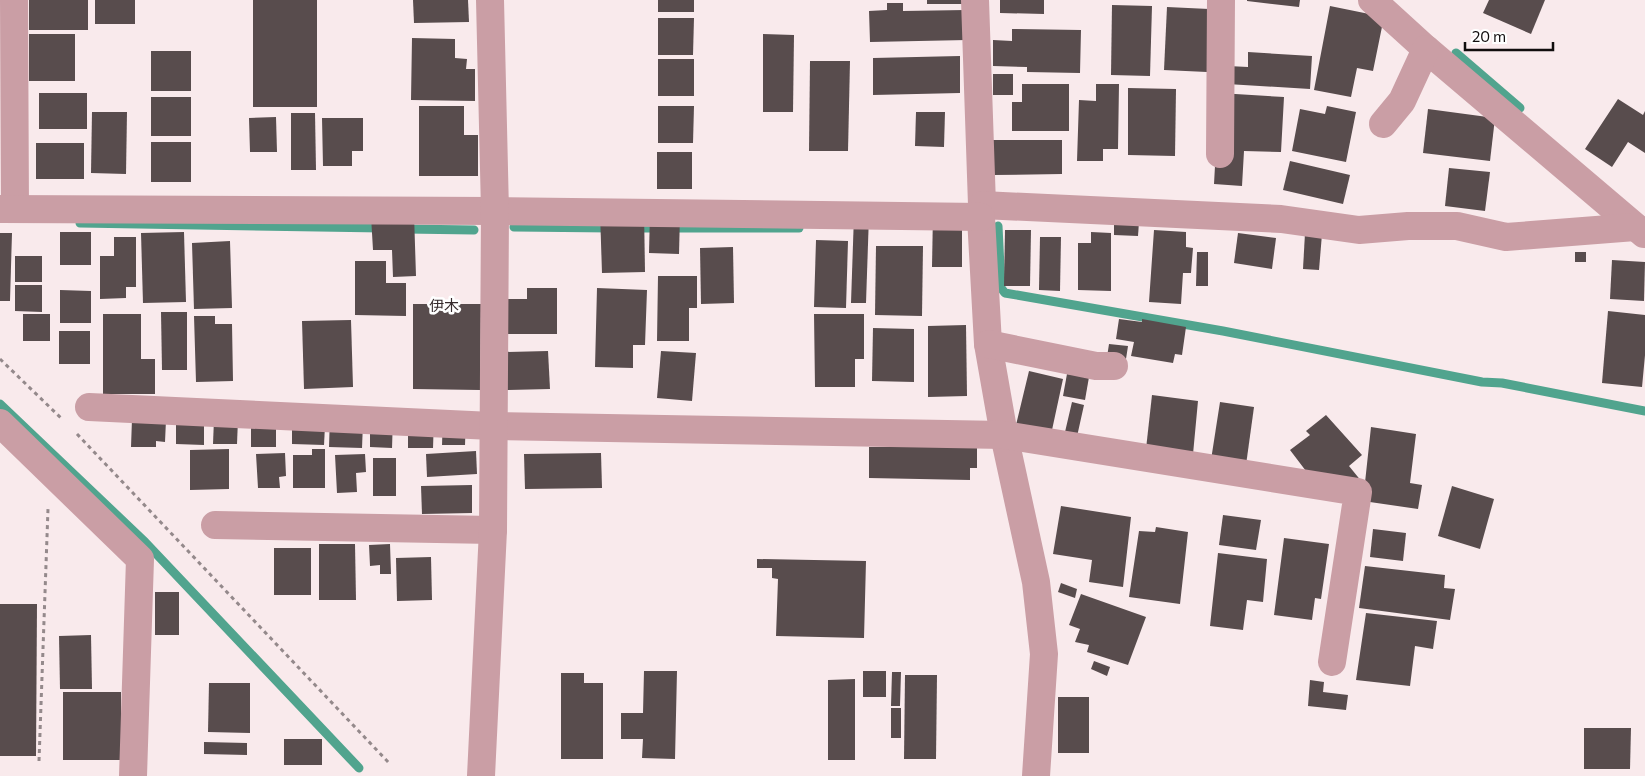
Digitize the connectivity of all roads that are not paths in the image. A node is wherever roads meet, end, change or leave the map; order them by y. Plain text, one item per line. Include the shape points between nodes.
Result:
1 (14, 0) edge
2 (490, 0) edge
3 (975, 0) edge
4 (1221, 0) edge
5 (1372, 0) edge
6 (1426, 49) junction
7 (1383, 124) dead end
8 (1220, 154) dead end
9 (8, 209) edge
10 (495, 211) junction
11 (982, 211) junction
12 (1640, 231) edge
13 (988, 344) junction
14 (1114, 366) dead end
15 (89, 407) dead end
16 (0, 424) edge
17 (492, 426) junction
18 (1004, 435) junction
19 (215, 525) dead end
20 (493, 530) junction
21 (1332, 662) dead end
22 (133, 776) edge
23 (482, 776) edge
24 (1036, 776) edge

1 - 9 street
2 - 10 street
3 - 11 street
4 - 8 street
5 - 6 street
6 - 7 street via 1402,101
6 - 12 street
9 - 10 street
10 - 11 street
10 - 17 street
11 - 12 street via 1281,219 1359,230 1457,226 1506,237
11 - 13 street
13 - 14 street via 1096,366
13 - 18 street
15 - 17 street
16 - 22 street via 140,559
17 - 18 street
17 - 20 street
18 - 21 street via 1358,492
18 - 24 street via 1036,582 1044,654
19 - 20 street
20 - 23 street

